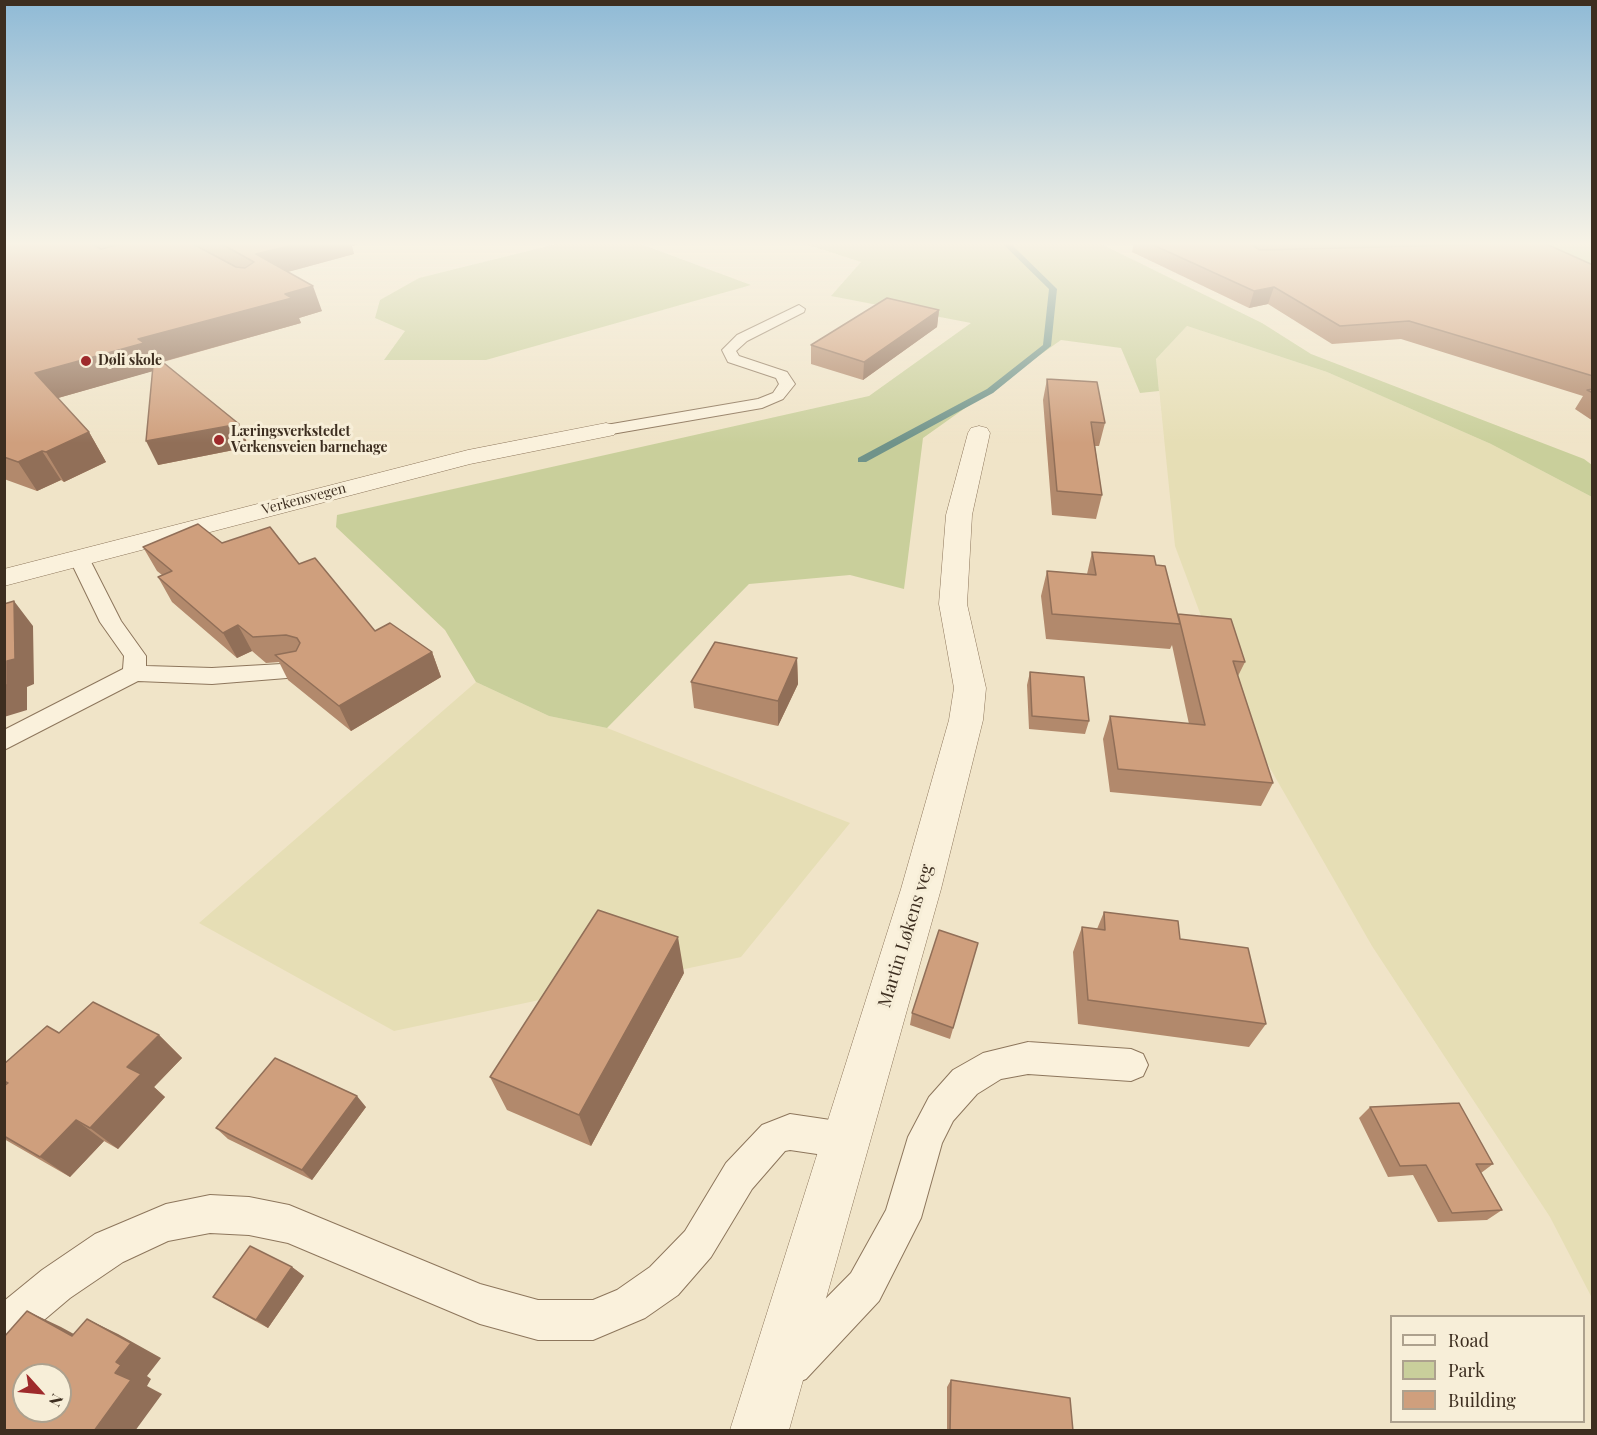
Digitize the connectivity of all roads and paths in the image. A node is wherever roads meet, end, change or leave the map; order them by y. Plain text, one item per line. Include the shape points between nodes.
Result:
1 (797, 310) edge
2 (606, 430) joint
3 (979, 433) dead end
4 (79, 558) junction
5 (4, 578) edge
6 (299, 670) edge
7 (134, 673) junction
8 (4, 741) edge
9 (1131, 1065) dead end
10 (844, 1140) junction
11 (4, 1328) edge
12 (776, 1379) junction
13 (759, 1431) edge

1 - 2 lane via 729,350 733,359 782,375 787,384 778,396 762,403
2 - 4 street, Verkensvegen via 468,457
3 - 10 street, Martin Løkens veg via 959,515 953,604 970,688 966,720 921,889
4 - 5 street, Verkensvegen
4 - 7 lane via 111,622 135,656
6 - 7 lane via 212,676
7 - 8 lane
9 - 12 lane via 1028,1058 995,1064 965,1082 941,1109 926,1137 902,1218 865,1287
10 - 11 lane via 790,1132 774,1137 739,1176 698,1244 664,1281 631,1305 593,1320 537,1320 480,1304 290,1224 210,1214 166,1223 109,1248 56,1284
10 - 12 street, Martin Løkens veg
12 - 13 street, Martin Løkens veg

